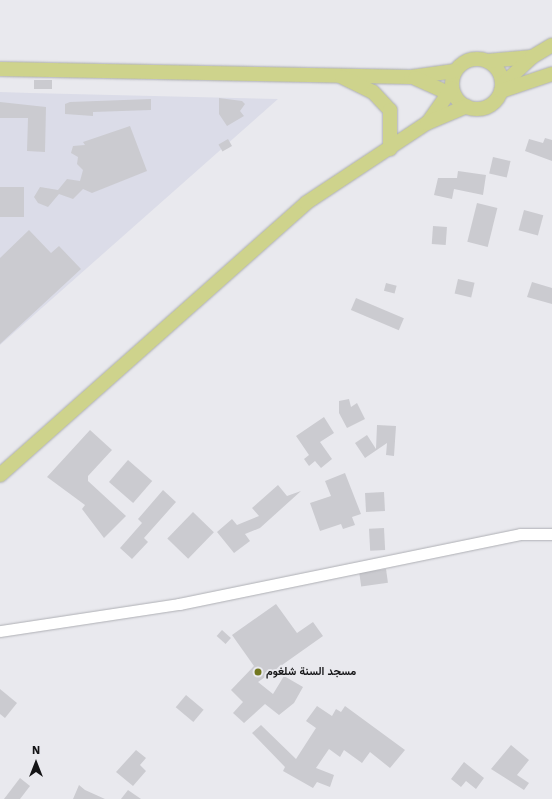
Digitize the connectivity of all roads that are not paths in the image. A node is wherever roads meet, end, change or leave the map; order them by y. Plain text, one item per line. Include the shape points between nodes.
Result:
1 (552, 45) edge
2 (532, 56) junction
3 (487, 61) junction
4 (0, 69) edge
5 (455, 71) junction
6 (552, 74) edge
7 (339, 75) junction
8 (411, 77) junction
9 (501, 88) junction
10 (452, 92) junction
11 (467, 106) junction
12 (427, 123) junction
13 (390, 149) junction
14 (0, 475) edge
15 (552, 534) edge
16 (0, 631) edge

1 - 2 main road
2 - 3 main road
2 - 9 main road
3 - 5 main road via 469,60
3 - 9 main road via 496,68
4 - 7 main road
5 - 8 main road
5 - 10 main road
6 - 9 main road
7 - 8 main road
7 - 13 main road via 373,92 390,110
8 - 10 main road
9 - 11 main road via 490,105 479,108
10 - 11 main road
10 - 12 main road
11 - 12 main road
12 - 13 main road
13 - 14 main road via 306,203
15 - 16 street via 520,534 179,604

